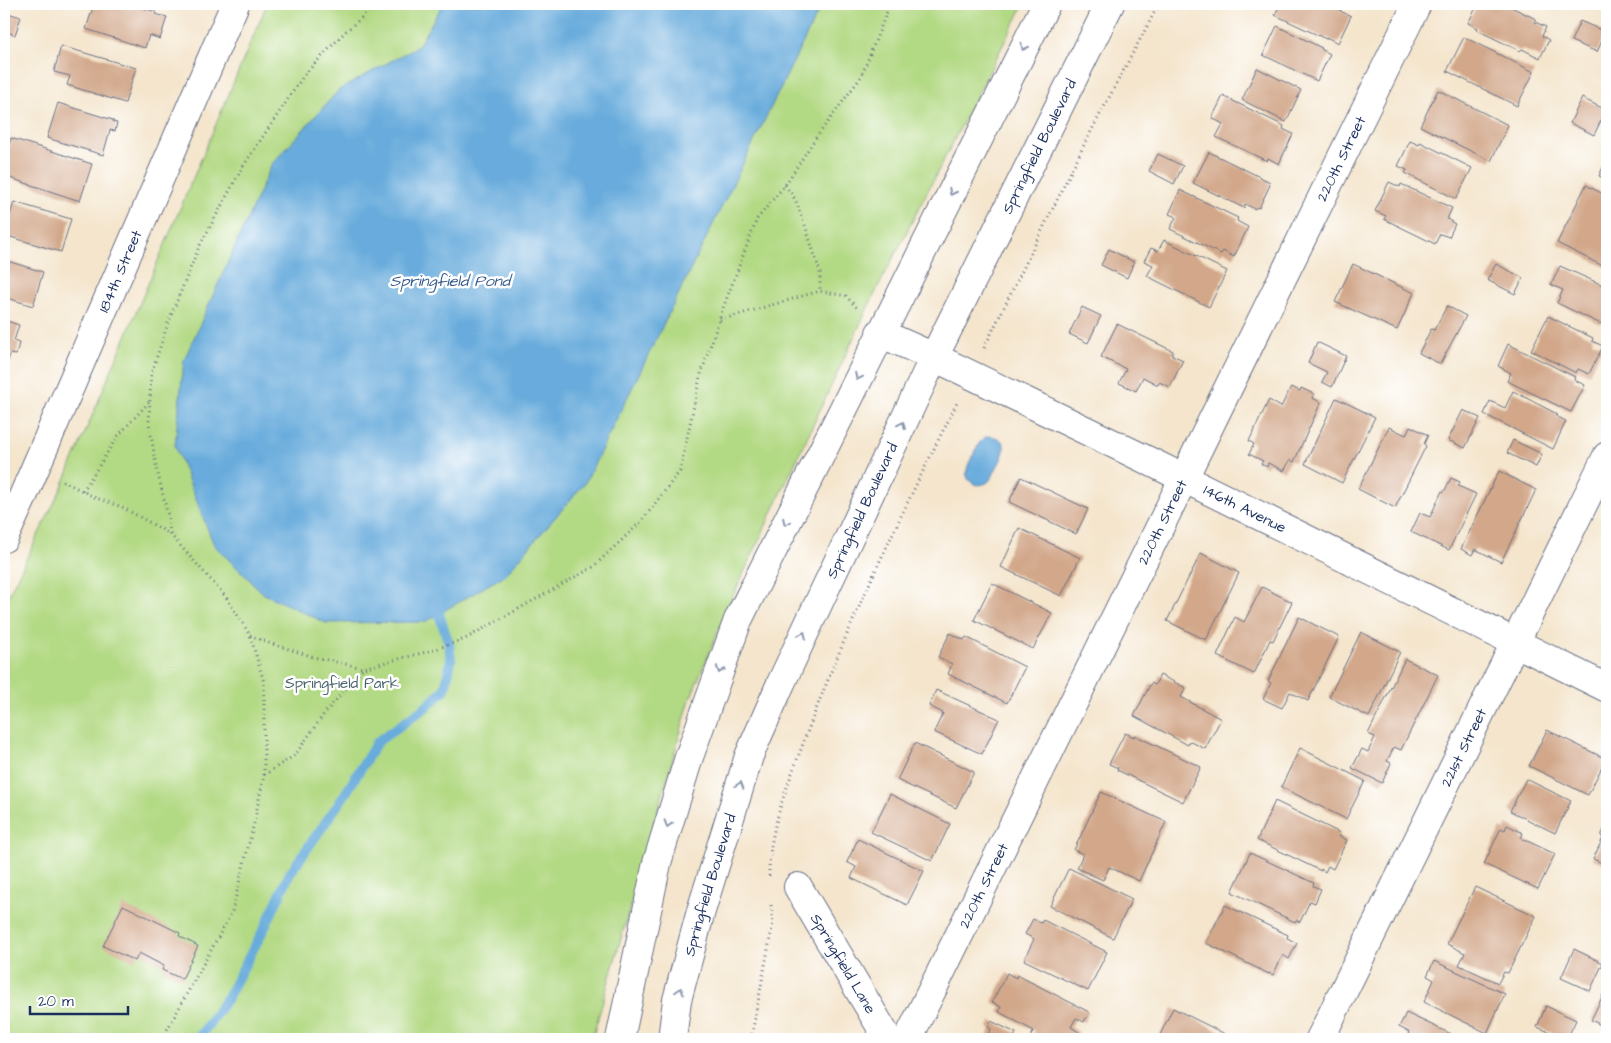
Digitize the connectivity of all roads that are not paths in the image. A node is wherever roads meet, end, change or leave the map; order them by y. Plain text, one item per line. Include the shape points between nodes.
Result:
1 (235, 4) edge
2 (1046, 4) edge
3 (1110, 4) edge
4 (1417, 4) edge
5 (880, 333) junction
6 (934, 357) junction
7 (1607, 456) edge
8 (1184, 478) junction
9 (12, 498) edge
10 (4, 538) edge
11 (1515, 642) junction
12 (1607, 688) edge
13 (798, 887) dead end
14 (620, 1039) edge
15 (672, 1039) edge
16 (888, 1039) edge
17 (908, 1039) edge
18 (1320, 1039) edge

1 - 9 street, 184th Street via 36,467
2 -> 5 street
3 - 6 street, Springfield Boulevard
4 - 8 street, 220th Street
5 - 6 street, 146th Avenue
5 -> 14 street via 738,620 689,757 657,864
6 - 8 street, 146th Avenue
15 -> 6 street, Springfield Boulevard via 678,1000 701,911 749,756
7 - 11 street, 221st Street
8 - 11 street, 146th Avenue
8 - 17 street, 220th Street
9 - 10 street, 184th Street
11 - 12 street, 146th Avenue
11 - 18 street, 221st Street
13 - 16 street, Springfield Lane

